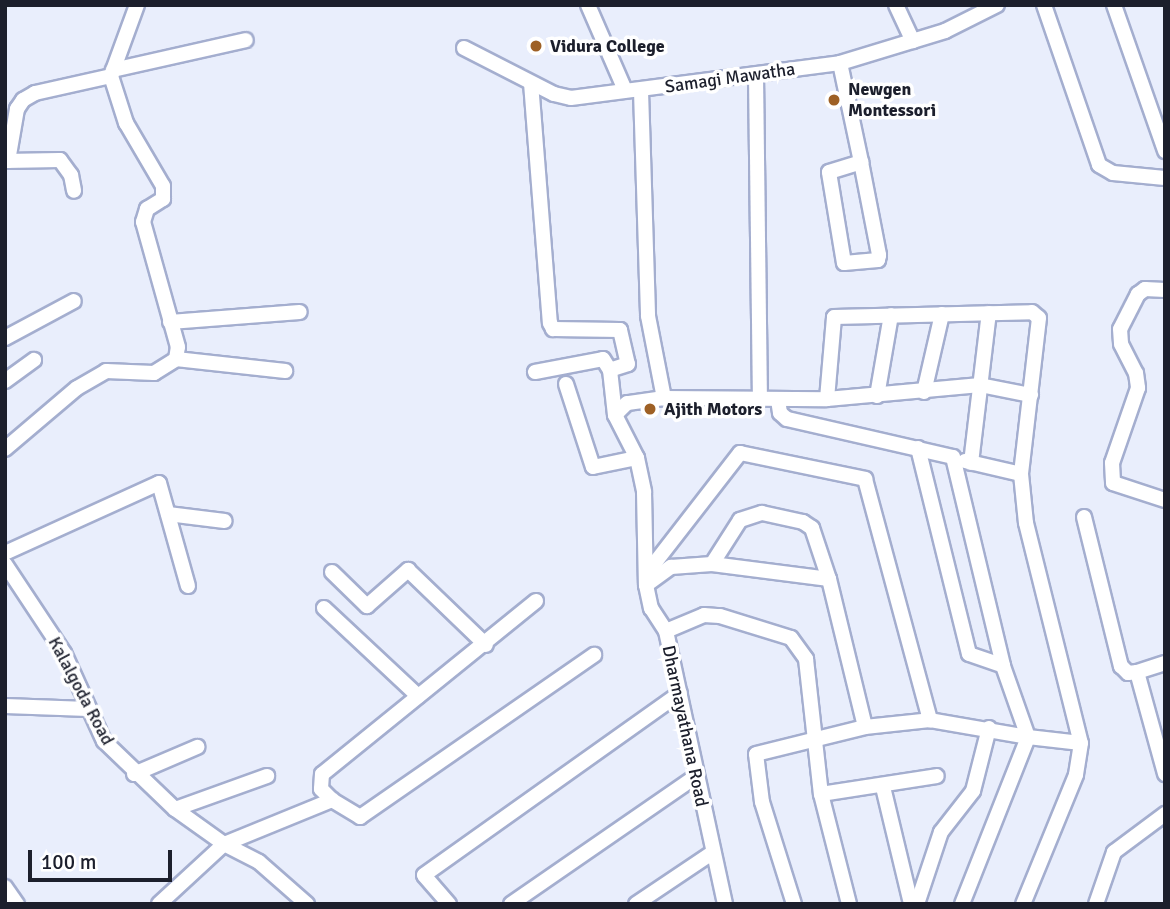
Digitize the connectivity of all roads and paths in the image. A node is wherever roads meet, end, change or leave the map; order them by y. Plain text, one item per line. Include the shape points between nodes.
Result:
1 (137, 5) edge
2 (588, 5) edge
3 (896, 5) edge
4 (997, 5) edge
5 (1044, 5) edge
6 (1114, 5) edge
7 (967, 12) edge
8 (246, 40) dead end
9 (913, 41) junction
10 (464, 48) dead end
11 (840, 63) junction
12 (112, 73) junction
13 (756, 75) junction
14 (531, 83) junction
15 (625, 90) junction
16 (640, 91) junction
17 (1165, 151) edge
18 (6, 161) edge
19 (861, 162) junction
20 (1165, 178) edge
21 (74, 191) dead end
22 (1165, 290) edge
23 (74, 300) dead end
24 (300, 312) dead end
25 (989, 313) junction
26 (943, 314) junction
27 (891, 315) junction
28 (170, 322) junction
29 (5, 338) edge
30 (176, 359) junction
31 (34, 360) dead end
32 (610, 370) junction
33 (285, 371) dead end
34 (535, 372) dead end
35 (5, 381) edge
36 (566, 384) dead end
37 (980, 385) junction
38 (924, 392) junction
39 (1031, 395) junction
40 (877, 396) junction
41 (760, 397) junction
42 (664, 398) junction
43 (827, 399) junction
44 (778, 400) junction
45 (615, 415) junction
46 (918, 448) junction
47 (5, 449) edge
48 (953, 457) junction
49 (637, 458) junction
50 (971, 463) junction
51 (1021, 474) junction
52 (1165, 499) edge
53 (169, 514) junction
54 (1084, 517) dead end
55 (225, 521) dead end
56 (5, 553) edge
57 (5, 564) edge
58 (712, 564) junction
59 (332, 572) dead end
60 (647, 579) junction
61 (829, 579) junction
62 (188, 586) dead end
63 (536, 601) dead end
64 (324, 608) dead end
65 (666, 631) junction
66 (486, 645) junction
67 (594, 655) dead end
68 (1165, 663) edge
69 (1003, 666) junction
70 (1137, 672) junction
71 (680, 693) junction
72 (418, 696) junction
73 (5, 706) edge
74 (88, 709) junction
75 (930, 720) junction
76 (865, 727) junction
77 (989, 728) junction
78 (1028, 737) junction
79 (818, 740) junction
80 (1081, 743) junction
81 (197, 747) dead end
82 (134, 774) junction
83 (1165, 774) edge
84 (267, 776) dead end
85 (937, 776) dead end
86 (695, 777) junction
87 (883, 787) junction
88 (821, 794) junction
89 (332, 800) junction
90 (176, 809) junction
91 (1165, 814) edge
92 (224, 844) junction
93 (712, 853) junction
94 (5, 887) edge
95 (306, 903) edge
96 (17, 904) edge
97 (159, 904) edge
98 (449, 904) edge
99 (511, 904) edge
100 (636, 904) edge
101 (724, 904) edge
102 (794, 904) edge
103 (849, 904) edge
104 (911, 904) edge
105 (917, 904) edge
106 (962, 904) edge
107 (1023, 904) edge
108 (1096, 904) edge

1 - 12 street
2 - 15 street
3 - 9 street
4 - 7 street, Samagi Mawatha
5 - 20 street via 1099,165 1113,173
6 - 17 street
7 - 9 street, Samagi Mawatha
8 - 12 street
9 - 11 street, Samagi Mawatha
10 - 14 street, Samagi Mawatha
11 - 13 street, Samagi Mawatha
11 - 19 street
12 - 18 street via 23,100
12 - 28 street via 126,123 163,186 163,199 147,209 143,222
13 - 16 street, Samagi Mawatha
13 - 41 street
14 - 15 street, Samagi Mawatha via 571,98
14 - 32 street via 550,323 554,329 621,330 628,364
15 - 16 street, Samagi Mawatha
16 - 42 street via 648,316
18 - 21 street via 60,160 71,175
19 - 19 street via 878,260 844,264 828,178 835,169
22 - 52 street via 1145,289 1139,294 1120,329 1138,388 1112,463 1113,483
23 - 29 street
24 - 28 street
25 - 26 street
25 - 37 street
25 - 39 street via 1032,312 1039,318
26 - 27 street
26 - 38 street
27 - 40 street
27 - 43 street via 834,317
28 - 30 street
30 - 33 street
30 - 47 street via 154,373 106,371 77,388
31 - 35 street
32 - 34 street via 603,359
32 - 45 street
36 - 49 street via 593,467
37 - 38 street
37 - 39 street
37 - 50 street
38 - 40 street
39 - 51 street
40 - 43 street
41 - 42 street
41 - 44 street
42 - 45 street via 627,403
43 - 44 street
44 - 46 street via 780,413 787,419
45 - 49 street, Dharmayathana Road
46 - 48 street
46 - 69 street via 969,654
48 - 50 street
48 - 69 street
49 - 60 street, Dharmayathana Road via 644,492
50 - 51 street
51 - 80 street via 1026,523
53 - 55 street
53 - 56 street via 159,483
53 - 62 street
54 - 70 street via 1121,666 1128,673
57 - 74 street, Kalalgoda Road via 64,653
58 - 60 street via 671,568
58 - 61 street
58 - 61 street via 740,520 762,513 812,528
59 - 66 street via 367,606 408,570
60 - 65 street, Dharmayathana Road via 651,608
60 - 75 street via 740,453 865,479
61 - 76 street
63 - 66 street
64 - 72 street
65 - 71 street, Dharmayathana Road
65 - 79 street via 704,615 791,638 806,659
66 - 72 street
67 - 89 street via 360,817
68 - 70 street
69 - 78 street
70 - 83 street
71 - 86 street, Dharmayathana Road
71 - 98 street via 424,875
72 - 89 street via 322,774 321,789
73 - 74 street
74 - 82 street, Kalalgoda Road via 104,741
75 - 76 street
75 - 77 street
76 - 79 street
77 - 78 street
77 - 105 street via 972,791 941,832
78 - 80 street
78 - 106 street
79 - 88 street
79 - 102 street via 756,754 762,802
80 - 107 street via 1076,775
81 - 82 street
82 - 90 street, Kalalgoda Road
84 - 90 street
85 - 87 street
86 - 93 street, Dharmayathana Road
86 - 99 street
87 - 88 street
87 - 104 street
88 - 103 street
89 - 92 street
90 - 92 street, Kalalgoda Road
91 - 108 street via 1114,852
92 - 95 street, Kalalgoda Road via 259,862
92 - 97 street
93 - 100 street
93 - 101 street, Dharmayathana Road
94 - 96 street

